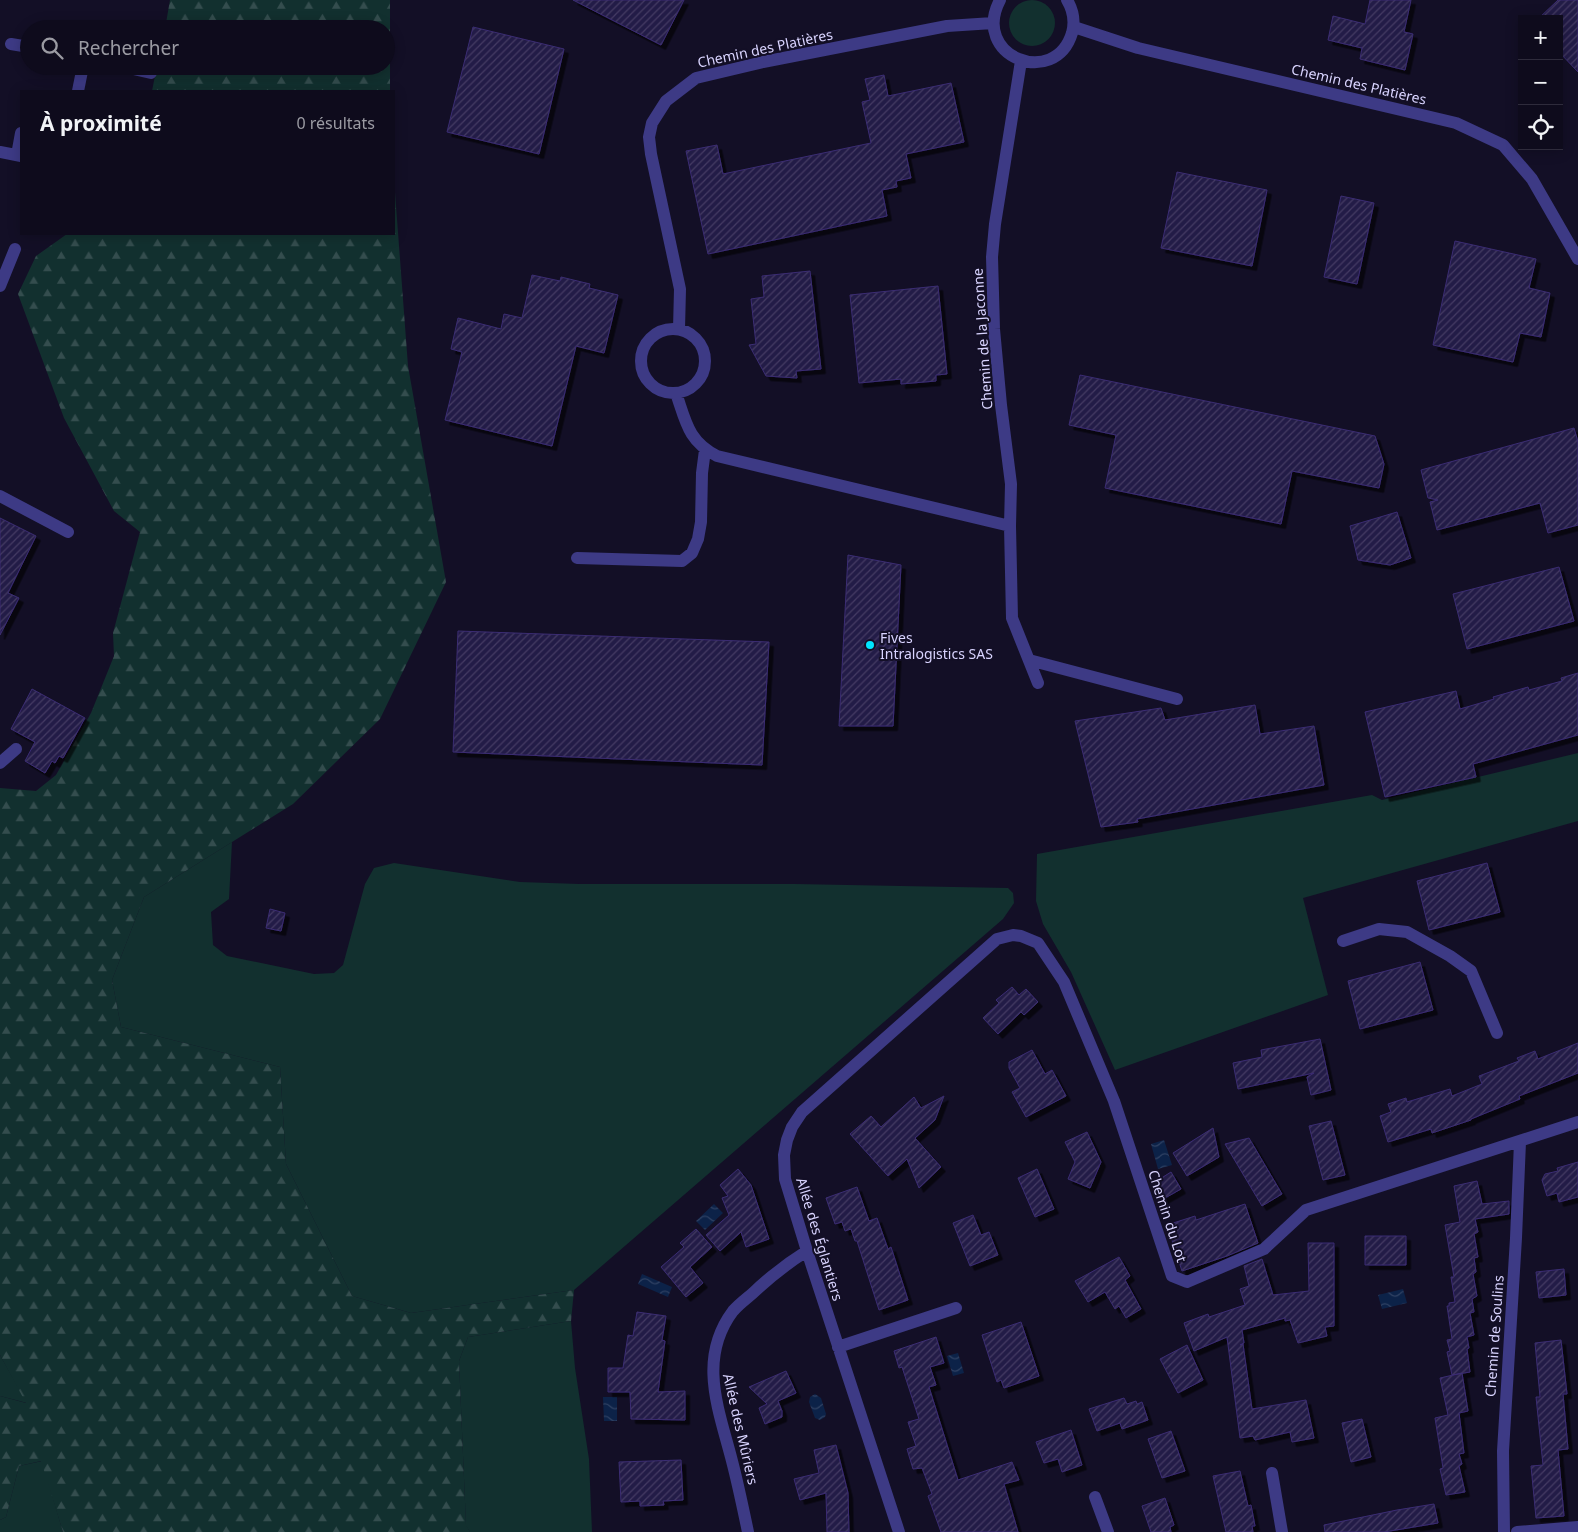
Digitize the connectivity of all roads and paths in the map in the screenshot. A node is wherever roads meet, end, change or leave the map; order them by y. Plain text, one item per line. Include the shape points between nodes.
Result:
1 (1000, 0) edge
2 (1067, 0) edge
3 (993, 23) junction
4 (1074, 27) junction
5 (11, 44) dead end
6 (20, 46) edge
7 (1021, 61) junction
8 (81, 75) edge
9 (78, 90) edge
10 (0, 152) edge
11 (19, 156) edge
12 (15, 249) dead end
13 (1578, 259) edge
14 (0, 286) edge
15 (679, 330) junction
16 (676, 393) junction
17 (705, 450) junction
18 (0, 496) edge
19 (1010, 526) junction
20 (68, 532) dead end
21 (577, 558) dead end
22 (1029, 660) junction
23 (1038, 683) dead end
24 (1177, 699) dead end
25 (16, 749) dead end
26 (0, 763) edge
27 (1021, 936) joint
28 (1343, 941) dead end
29 (1497, 1033) dead end
30 (1578, 1122) edge
31 (1520, 1142) junction
32 (807, 1251) junction
33 (956, 1308) dead end
34 (838, 1346) junction
35 (1272, 1473) dead end
36 (1095, 1497) dead end
37 (1578, 1527) edge
38 (748, 1532) edge
39 (899, 1532) edge
40 (1108, 1532) edge
41 (1282, 1532) edge
42 (1504, 1532) edge
43 (1517, 1532) edge

1 - 3 street
2 - 4 street
3 - 7 street via 998,42
3 - 15 street, Chemin des Platières via 947,26 763,62 696,78 666,101 652,124 649,137 680,289
4 - 7 street via 1061,52 1049,60
4 - 13 street, Chemin des Platières via 1138,48 1456,123 1503,145 1532,179
5 - 6 street
7 - 19 street, Chemin de la Jaconne via 992,257 995,338 1011,484
8 - 9 street
10 - 11 street
12 - 14 street
15 - 16 street via 688,333 702,347 705,367 695,384
15 - 16 street via 657,333 643,349 641,360 647,380 656,388
16 - 17 street via 688,428
17 - 19 street via 717,456
17 - 21 street via 701,522 692,553 682,561
18 - 20 street
19 - 22 street, Chemin de la Jaconne via 1012,618
22 - 23 street, Chemin de la Jaconne
22 - 24 street
25 - 26 street
27 - 31 street, Chemin du Lot via 1038,943 1064,982 1114,1101 1172,1276 1187,1282 1264,1249 1306,1210
27 - 32 street, Allée des Églantiers via 997,939 802,1112 787,1140 784,1166
28 - 29 street via 1379,928 1407,932 1450,956 1471,971
30 - 31 street, Chemin du Lot
31 - 42 street, Chemin de Soulins via 1503,1442
32 - 34 street, Allée des Églantiers
32 - 38 street, Allée des Mûriers via 779,1269 733,1311 713,1356 715,1395
33 - 34 street
34 - 39 street, Allée des Églantiers
35 - 41 street
36 - 40 street
37 - 43 street

